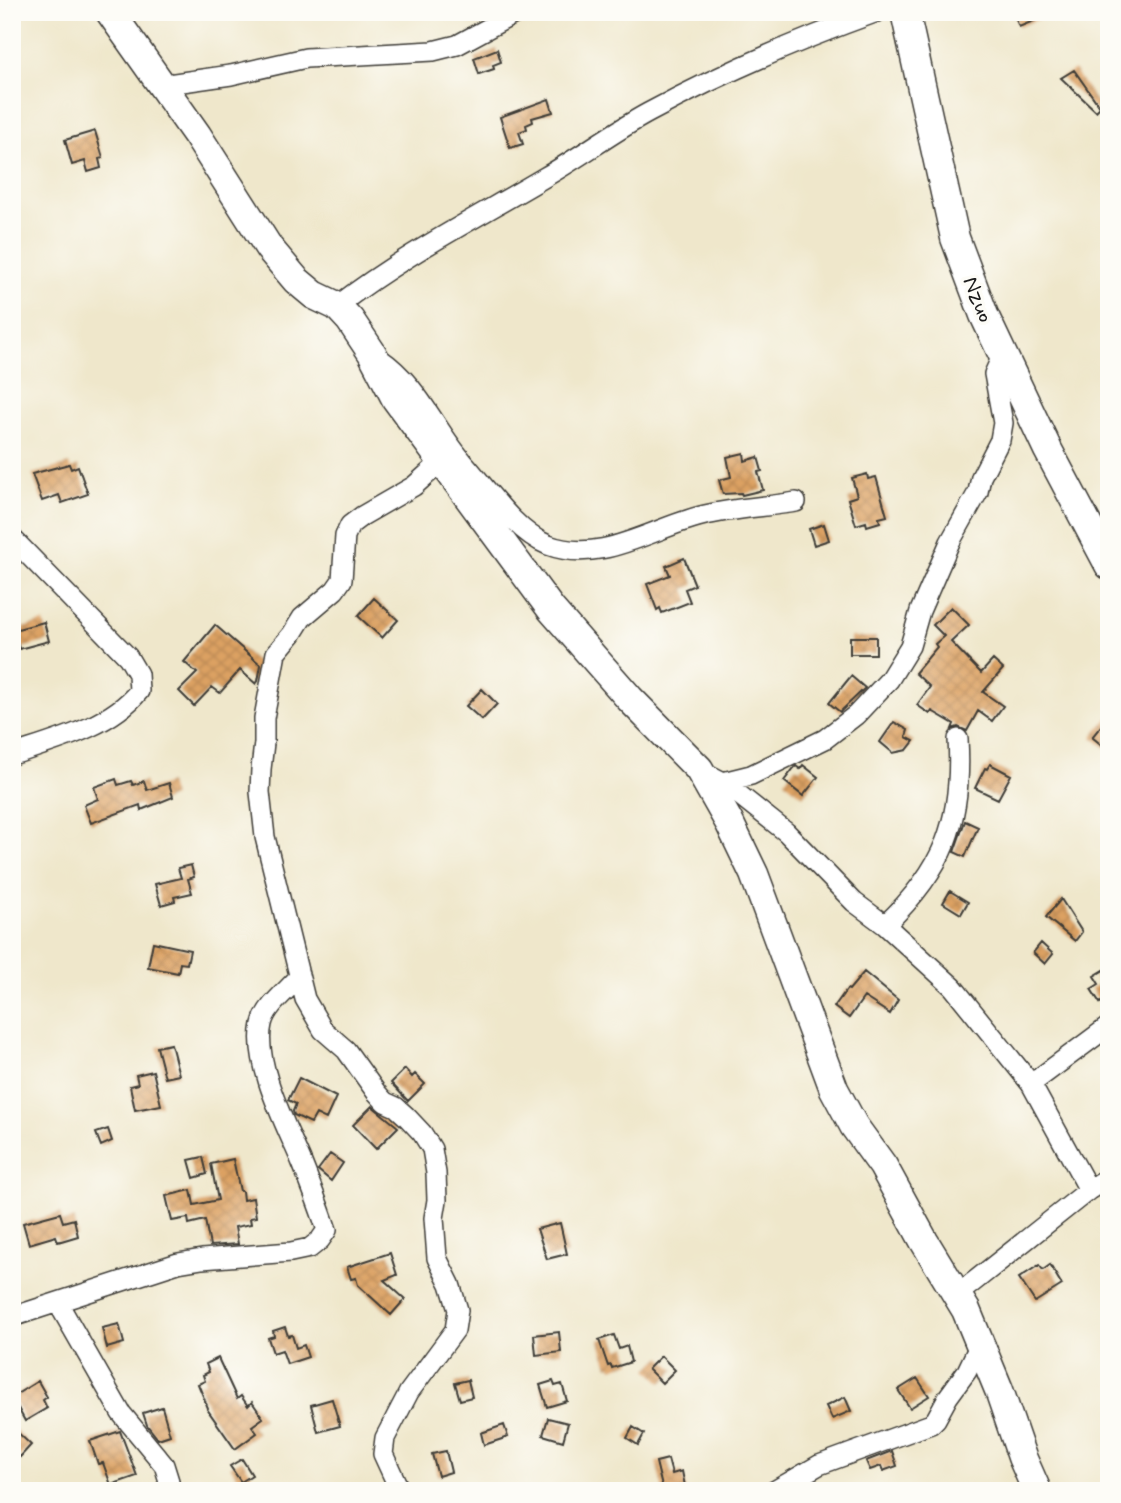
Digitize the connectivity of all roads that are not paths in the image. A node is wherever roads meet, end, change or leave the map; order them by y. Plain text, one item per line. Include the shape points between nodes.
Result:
1 (110, 12) edge
2 (518, 12) edge
3 (877, 12) edge
4 (905, 12) edge
5 (161, 85) junction
6 (337, 306) junction
7 (372, 353) junction
8 (1003, 354) junction
9 (442, 461) junction
10 (796, 502) dead end
11 (1100, 529) edge
12 (12, 538) edge
13 (1109, 565) edge
14 (958, 739) dead end
15 (12, 755) edge
16 (711, 775) junction
17 (885, 925) junction
18 (299, 978) junction
19 (1109, 1026) edge
20 (1031, 1084) junction
21 (1109, 1177) edge
22 (1088, 1190) junction
23 (957, 1295) junction
24 (58, 1303) junction
25 (12, 1317) edge
26 (980, 1344) junction
27 (165, 1491) edge
28 (400, 1491) edge
29 (774, 1491) edge
30 (1037, 1491) edge

1 - 5 street
2 - 5 street via 457,45 433,51 306,58
3 - 6 street via 741,67 647,114 375,276
4 - 8 street, Nzuo via 955,238
5 - 6 street via 269,248 296,280
6 - 7 street
7 - 9 street via 396,399
7 - 10 street via 405,381 456,453 522,529 547,544 574,552 590,551 702,516
8 - 11 street, Nzuo via 1048,450
8 - 16 street via 994,374 1003,423 999,440 919,611 910,646 889,680 825,739 751,775
9 - 16 street via 551,609 630,699
9 - 18 street via 414,486 350,525 342,580 302,618 276,653 264,718 260,792 265,836
11 - 13 street, Nzuo
12 - 15 street via 128,657 138,674 139,691 129,703 60,741
14 - 17 street via 956,809 946,842 931,873
16 - 17 street via 786,832 854,901
16 - 23 street via 754,874 834,1089
17 - 20 street via 953,987
18 - 24 street via 262,1023 261,1052 279,1115 327,1230 320,1240 310,1248 290,1252 178,1264
18 - 28 street via 323,1030 432,1149 437,1258 458,1310 455,1330 410,1392 385,1438 383,1454
19 - 20 street
20 - 22 street
21 - 22 street
22 - 23 street
23 - 26 street
24 - 25 street
24 - 27 street via 121,1413 164,1465 169,1482
26 - 29 street via 931,1424 830,1460
26 - 30 street

